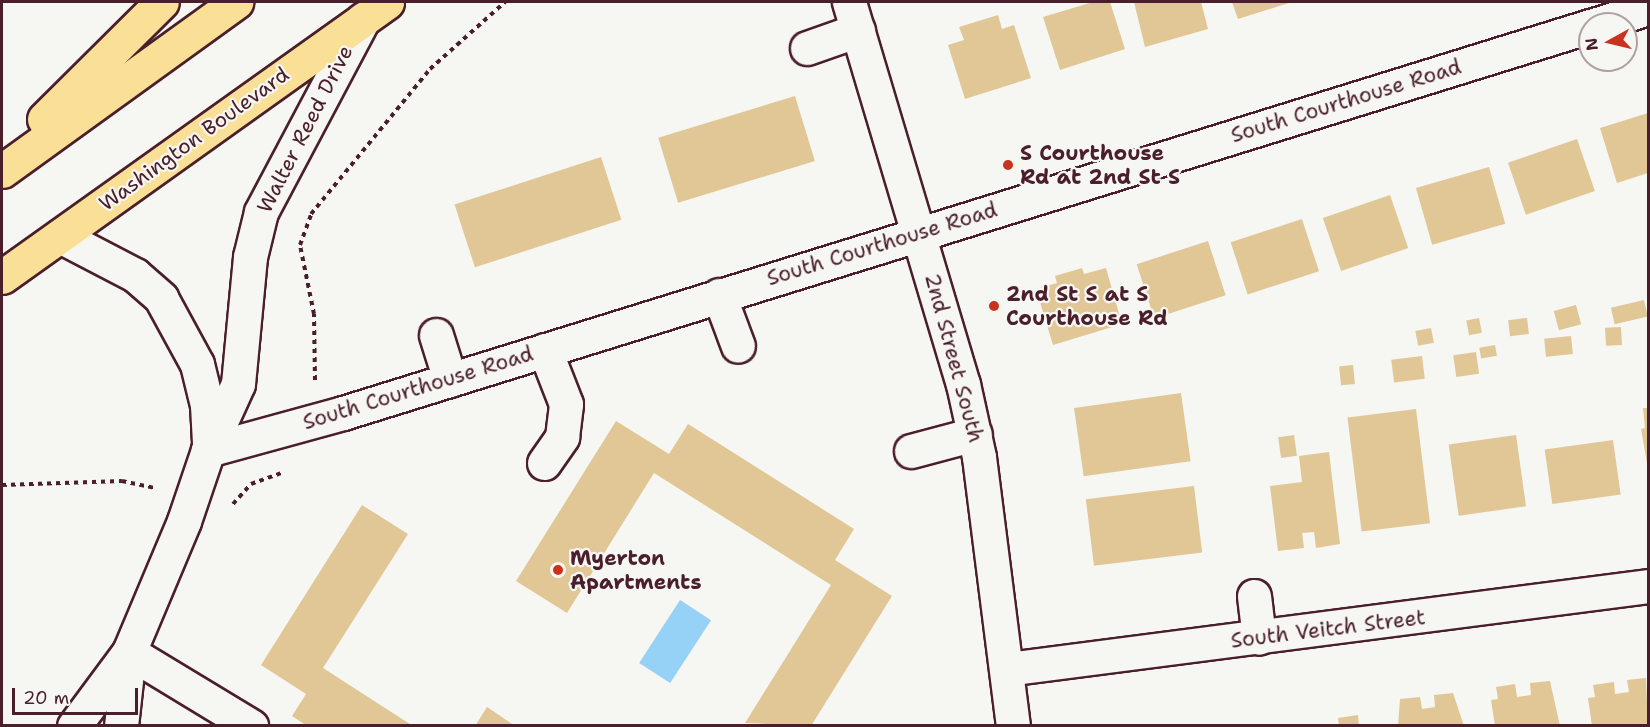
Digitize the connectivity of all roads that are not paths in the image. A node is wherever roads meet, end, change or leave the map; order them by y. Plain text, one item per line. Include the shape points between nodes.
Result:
1 (162, 2) edge
2 (236, 2) edge
3 (375, 10) edge
4 (853, 16) edge
5 (1578, 30) edge
6 (807, 48) dead end
7 (2, 159) edge
8 (2, 171) edge
9 (921, 231) junction
10 (60, 236) junction
11 (2, 278) edge
12 (719, 295) junction
13 (436, 336) dead end
14 (738, 346) dead end
15 (545, 350) junction
16 (450, 380) junction
17 (975, 434) junction
18 (208, 450) junction
19 (911, 451) dead end
20 (544, 463) dead end
21 (1648, 586) edge
22 (1254, 596) dead end
23 (1259, 638) junction
24 (129, 652) junction
25 (1007, 669) junction
26 (74, 726) edge
27 (121, 726) edge
28 (250, 726) edge
29 (1013, 726) edge

1 - 7 highway via 139,29
2 - 8 highway
3 - 10 highway, Washington Boulevard
3 - 18 street, Walter Reed Drive via 261,212 250,257 238,384
4 - 6 street
4 - 9 street, 2nd Street South
5 - 9 street, South Courthouse Road
9 - 12 street, South Courthouse Road
9 - 17 street, 2nd Street South
10 - 11 highway, Washington Boulevard
10 - 18 street, Walter Reed Drive via 135,275 161,298 197,363 207,405
12 - 14 street
12 - 15 street, South Courthouse Road
13 - 16 street
15 - 16 street, South Courthouse Road
15 - 20 street via 566,404 562,437
16 - 18 street, South Courthouse Road
17 - 19 street
17 - 25 street, 2nd Street South
18 - 24 street, Walter Reed Drive
21 - 23 street, South Veitch Street
22 - 23 street
23 - 25 street, South Veitch Street
24 - 26 street, Walter Reed Drive
24 - 27 street, Walter Reed Drive
24 - 28 street
25 - 29 street, 2nd Street South

